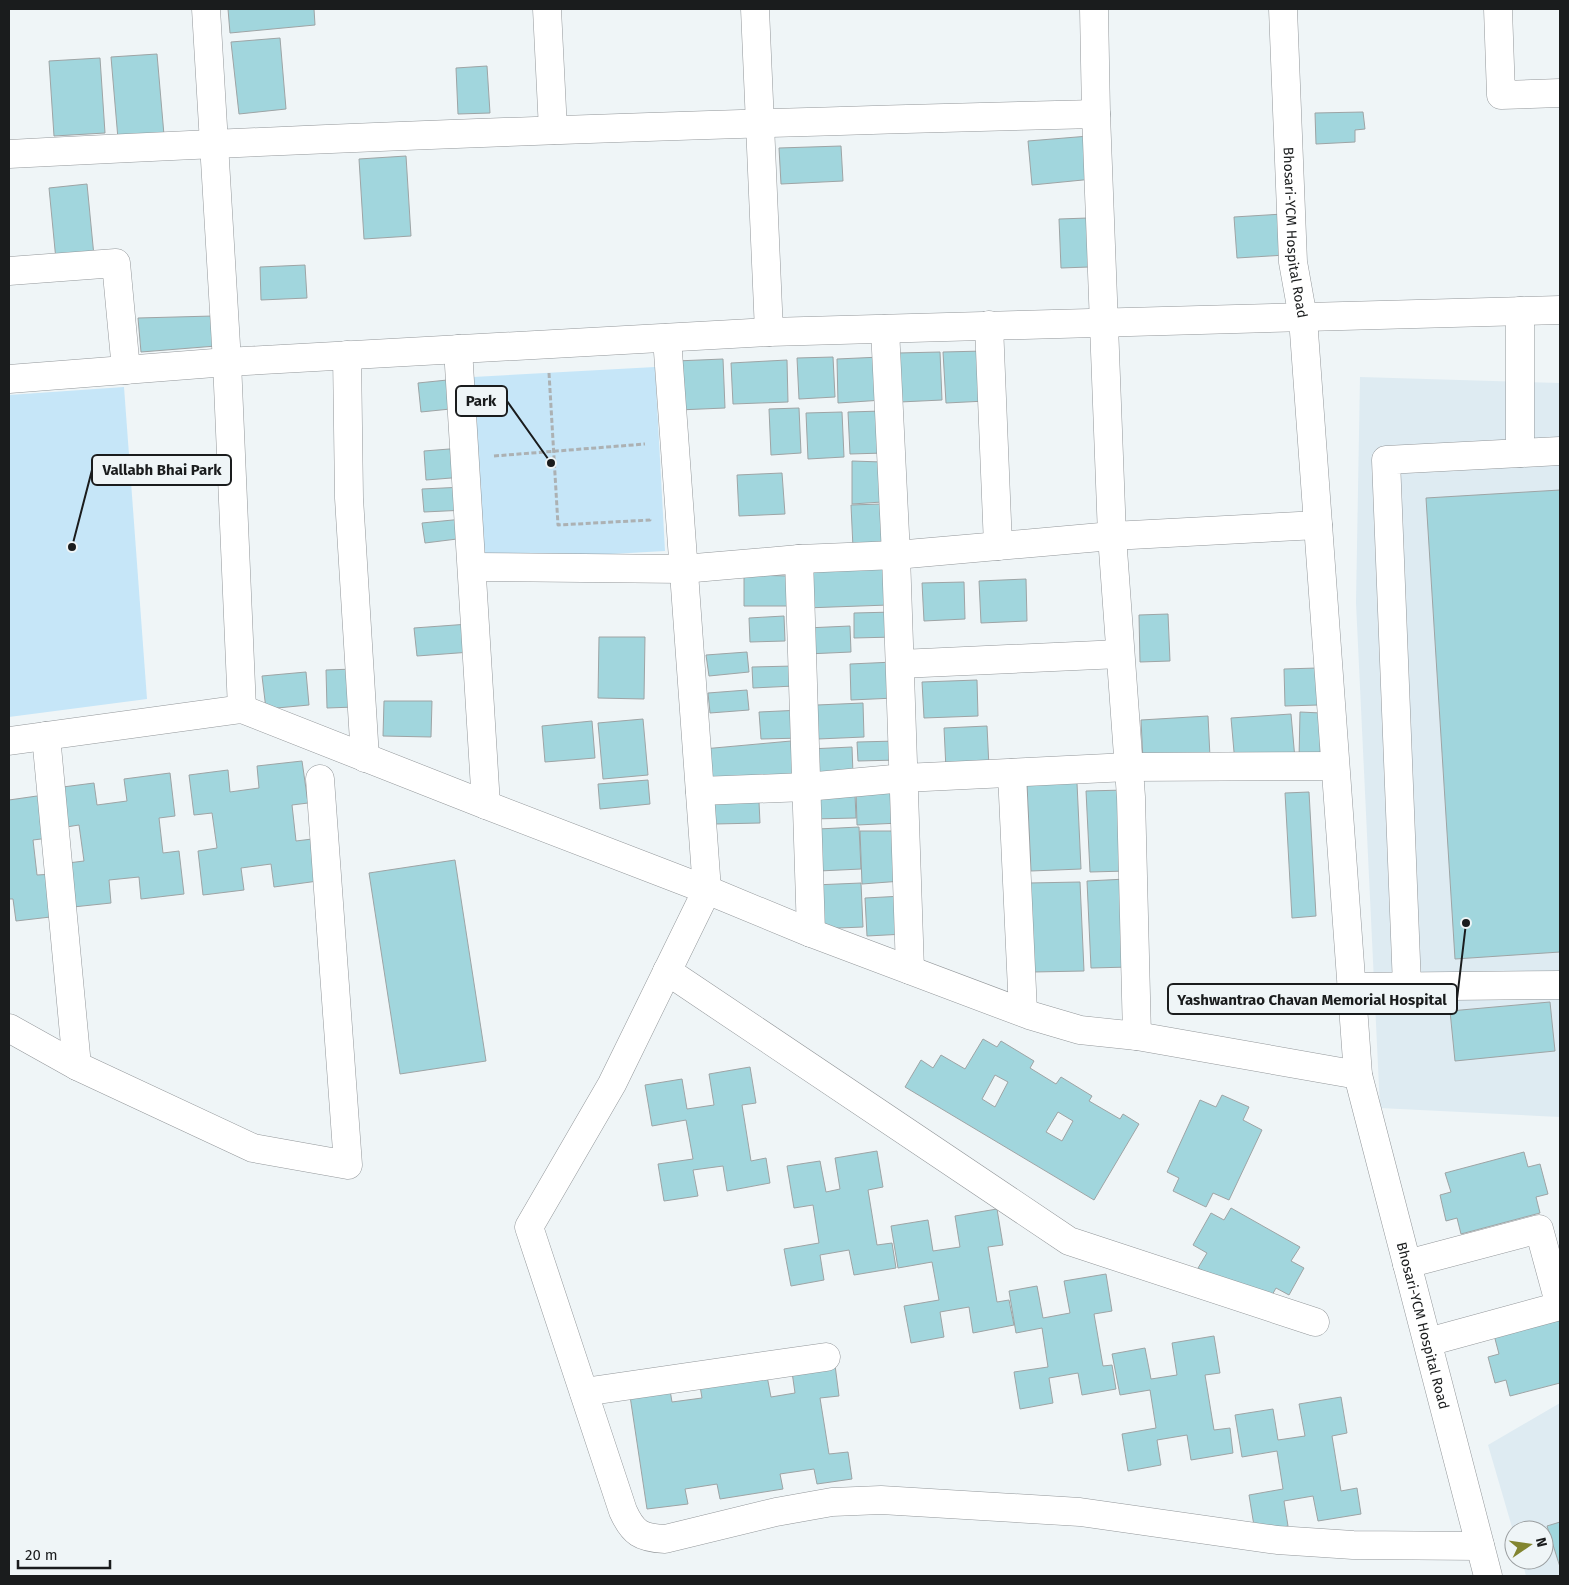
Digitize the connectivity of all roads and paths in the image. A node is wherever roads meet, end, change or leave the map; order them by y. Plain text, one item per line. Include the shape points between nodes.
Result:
1 (206, 9) edge
2 (547, 9) edge
3 (755, 9) edge
4 (1094, 9) edge
5 (1283, 9) edge
6 (1498, 9) edge
7 (1560, 93) edge
8 (1096, 114) junction
9 (760, 122) junction
10 (554, 130) junction
11 (214, 144) junction
12 (9, 154) edge
13 (9, 271) edge
14 (1560, 310) edge
15 (1520, 311) junction
16 (1302, 318) junction
17 (1104, 322) junction
18 (989, 325) junction
19 (885, 328) junction
20 (770, 332) junction
21 (667, 338) junction
22 (547, 345) junction
23 (458, 349) junction
24 (346, 355) junction
25 (227, 362) junction
26 (126, 370) junction
27 (9, 379) edge
28 (645, 444) dead end
29 (553, 451) junction
30 (1560, 451) edge
31 (1520, 453) junction
32 (466, 458) junction
33 (649, 510) dead end
34 (1318, 525) junction
35 (1112, 536) junction
36 (998, 546) junction
37 (896, 555) junction
38 (799, 559) junction
39 (472, 567) junction
40 (683, 569) junction
41 (1120, 654) junction
42 (900, 664) junction
43 (242, 709) junction
44 (46, 736) junction
45 (9, 741) edge
46 (365, 758) junction
47 (1335, 766) junction
48 (1128, 767) junction
49 (1012, 773) junction
50 (904, 778) junction
51 (320, 779) dead end
52 (806, 787) junction
53 (700, 791) junction
54 (486, 805) junction
55 (707, 890) junction
56 (811, 933) junction
57 (910, 970) junction
58 (667, 971) junction
59 (1560, 985) edge
60 (1407, 986) junction
61 (1351, 987) junction
62 (1023, 1012) junction
63 (9, 1028) edge
64 (1137, 1036) junction
65 (77, 1066) junction
66 (1358, 1075) junction
67 (1407, 1264) junction
68 (1315, 1322) dead end
69 (1428, 1342) junction
70 (826, 1358) dead end
71 (584, 1392) junction
72 (1480, 1546) junction
73 (1488, 1576) edge

1 - 11 street
2 - 10 street
3 - 9 street
4 - 8 street
5 - 16 street, Bhosari-YCM Hospital Road via 1293,262
6 - 7 street via 1501,95
8 - 9 street
8 - 17 street
9 - 10 street
9 - 20 street
10 - 11 street
11 - 12 street
11 - 25 street
13 - 26 street via 116,263
14 - 15 street, Bhosari-YCM Hospital Road
15 - 16 street, Bhosari-YCM Hospital Road
15 - 31 street
16 - 17 street
16 - 34 street, Bhosari-YCM Hospital Road
17 - 18 street
17 - 35 street
18 - 19 street
18 - 36 street
19 - 20 street
19 - 37 street
20 - 21 street
21 - 22 street
21 - 40 street
22 - 23 street
22 - 29 path
23 - 24 street
23 - 32 street
24 - 25 street
24 - 46 street via 350,498
25 - 26 street
25 - 43 street
26 - 27 street
28 - 29 path
29 - 32 path
29 - 33 path via 558,525 650,520
30 - 31 street
31 - 60 street via 1386,460
32 - 39 street
34 - 35 street
34 - 47 street, Bhosari-YCM Hospital Road
35 - 36 street
35 - 41 street
36 - 37 street
37 - 38 street
37 - 42 street
38 - 40 street
38 - 52 street
39 - 40 street
39 - 54 street
40 - 53 street
41 - 42 street
41 - 48 street
42 - 50 street
43 - 44 street
43 - 46 street
44 - 45 street
44 - 65 street
46 - 54 street
47 - 48 street
47 - 61 street, Bhosari-YCM Hospital Road
48 - 49 street
48 - 64 street
49 - 50 street
49 - 62 street
50 - 52 street
50 - 57 street
51 - 65 street via 348,1165 253,1148
52 - 53 street
52 - 56 street
53 - 55 street
54 - 55 street
55 - 56 street
55 - 58 street
56 - 57 street
57 - 62 street
58 - 68 street via 1069,1241
58 - 71 street via 612,1084 529,1227
59 - 60 street
60 - 61 street
61 - 66 street, Bhosari-YCM Hospital Road
62 - 64 street via 1080,1030
63 - 65 street
64 - 66 street
66 - 67 street, Bhosari-YCM Hospital Road
67 - 69 street, Bhosari-YCM Hospital Road
67 - 69 street via 1539,1229 1560,1306
69 - 72 street, Bhosari-YCM Hospital Road
70 - 71 street
71 - 72 street via 626,1518 638,1533 651,1538 665,1539 832,1502 881,1500 1080,1512 1277,1540 1353,1545
72 - 73 street, Bhosari-YCM Hospital Road

